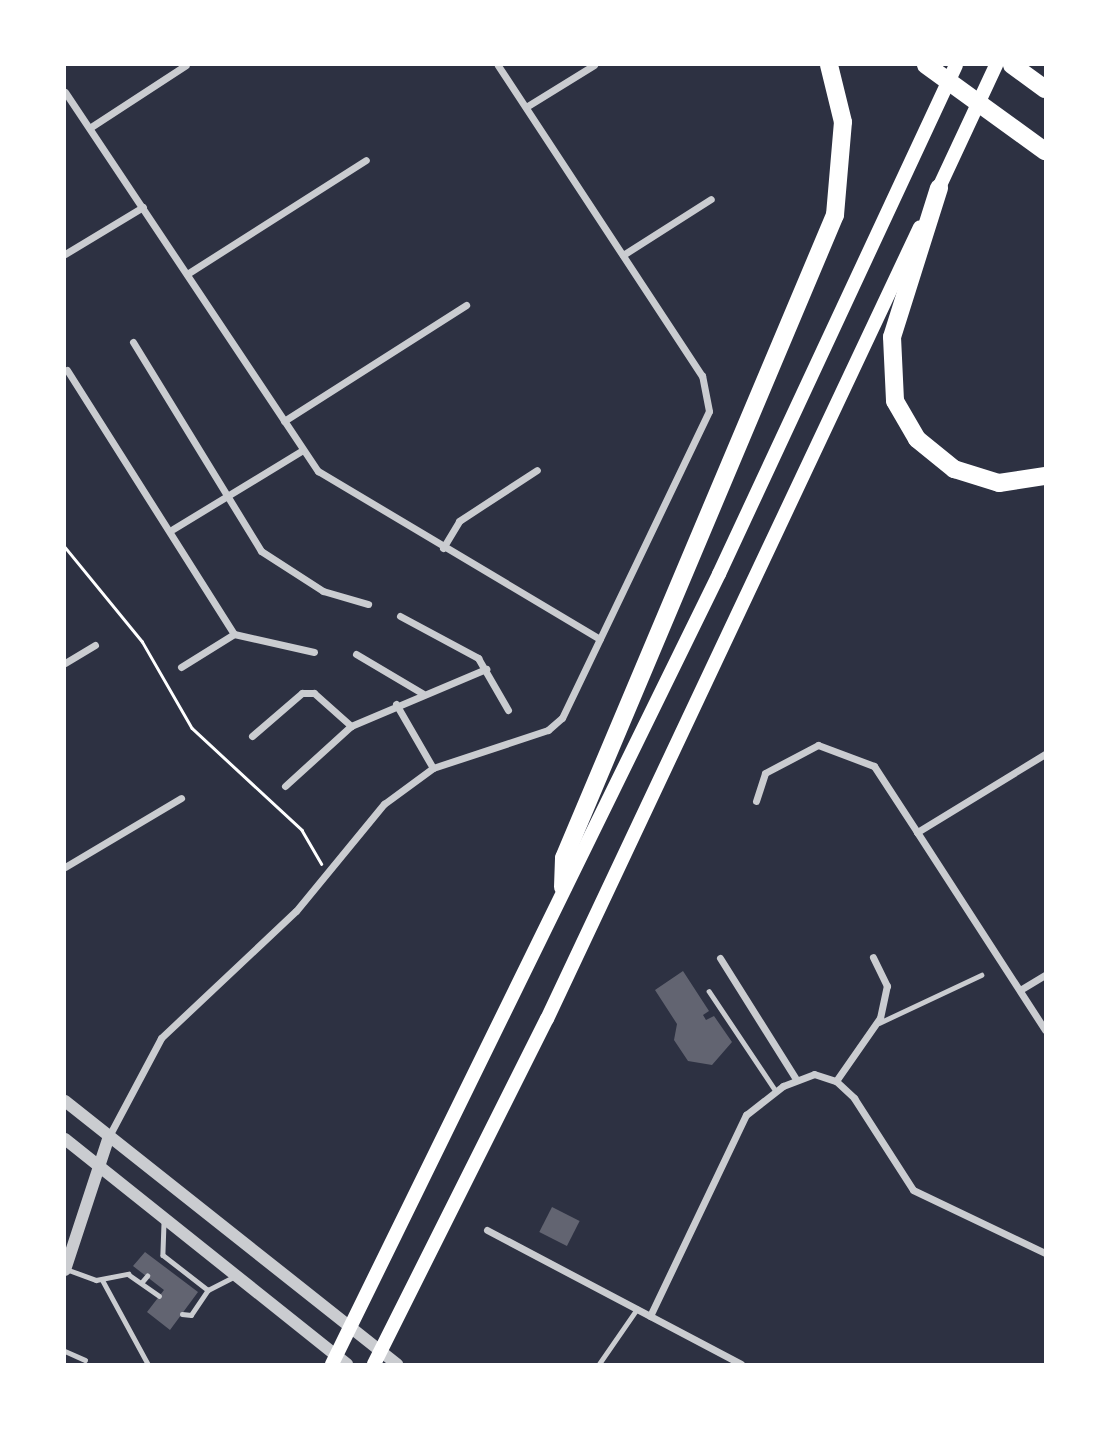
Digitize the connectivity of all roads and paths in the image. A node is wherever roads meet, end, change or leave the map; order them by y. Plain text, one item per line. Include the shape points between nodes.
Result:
1 (186, 65) edge
2 (498, 65) edge
3 (594, 65) edge
4 (829, 65) edge
5 (926, 65) edge
6 (956, 65) edge
7 (996, 65) edge
8 (1012, 65) edge
9 (1045, 89) edge
10 (65, 92) edge
11 (526, 107) junction
12 (91, 127) junction
13 (1045, 151) edge
14 (366, 160) dead end
15 (939, 187) junction
16 (711, 199) dead end
17 (144, 207) junction
18 (65, 254) edge
19 (623, 255) junction
20 (187, 274) junction
21 (466, 305) dead end
22 (133, 342) dead end
23 (66, 370) dead end
24 (284, 421) junction
25 (303, 450) junction
26 (537, 470) dead end
27 (1045, 476) edge
28 (228, 495) junction
29 (173, 529) junction
30 (65, 547) edge
31 (443, 548) junction
32 (368, 604) dead end
33 (400, 616) dead end
34 (234, 634) junction
35 (600, 639) junction
36 (95, 645) dead end
37 (314, 652) dead end
38 (356, 654) dead end
39 (65, 663) edge
40 (181, 667) dead end
41 (486, 669) junction
42 (422, 693) junction
43 (396, 704) junction
44 (508, 710) dead end
45 (351, 726) junction
46 (251, 736) dead end
47 (1045, 754) edge
48 (433, 768) junction
49 (285, 786) dead end
50 (181, 798) dead end
51 (756, 801) dead end
52 (917, 832) junction
53 (65, 867) edge
54 (328, 870) junction
55 (563, 887) junction
56 (873, 957) dead end
57 (720, 958) dead end
58 (981, 975) dead end
59 (1045, 975) edge
60 (1020, 990) junction
61 (709, 991) dead end
62 (879, 1023) junction
63 (1045, 1030) edge
64 (796, 1079) junction
65 (836, 1081) junction
66 (776, 1091) junction
67 (65, 1101) edge
68 (109, 1136) junction
69 (65, 1139) edge
70 (98, 1165) junction
71 (164, 1216) junction
72 (486, 1230) dead end
73 (1045, 1252) edge
74 (163, 1255) junction
75 (158, 1262) dead end
76 (65, 1270) edge
77 (237, 1275) junction
78 (147, 1276) dead end
79 (103, 1281) junction
80 (142, 1282) junction
81 (208, 1290) junction
82 (159, 1296) dead end
83 (637, 1309) junction
84 (182, 1314) dead end
85 (650, 1316) junction
86 (352, 1327) junction
87 (65, 1351) edge
88 (378, 1358) edge
89 (85, 1360) dead end
90 (338, 1361) edge
91 (148, 1364) edge
92 (397, 1364) edge
93 (599, 1364) edge
94 (741, 1364) edge

1 - 12 street
2 - 11 street
3 - 11 street
4 - 55 highway via 843,122 835,215 564,858
5 - 13 highway
6 - 55 main road
7 - 15 main road
8 - 9 highway
10 - 12 street
11 - 19 street
12 - 17 street
14 - 20 street
15 - 27 highway via 892,337 888,362 895,401 917,439 954,469 999,483
15 - 88 main road via 564,982
16 - 19 street
17 - 18 street
17 - 20 street
19 - 35 street via 702,376 710,404
20 - 24 street
21 - 24 street
22 - 28 street
23 - 29 street via 153,516
24 - 25 street
25 - 28 street
25 - 31 street via 331,483
26 - 31 street via 459,521
28 - 29 street
28 - 32 street via 264,554 323,591
29 - 34 street
30 - 54 path via 142,641 192,728 302,831
31 - 35 street
33 - 41 street via 474,655
34 - 37 street
34 - 40 street
35 - 48 street via 552,727
36 - 39 street
38 - 42 street
41 - 42 street
41 - 44 street
42 - 43 street
43 - 45 street
43 - 48 street
45 - 46 street via 313,693 302,693
45 - 49 street
47 - 52 street
48 - 54 street via 384,804
50 - 53 street
51 - 52 street via 765,773 818,746 874,766
52 - 60 street
54 - 68 street via 282,925 161,1038
55 - 86 main road
56 - 62 street via 887,986
57 - 64 street
58 - 62 lane
59 - 60 street
60 - 63 street
61 - 66 lane
62 - 65 street
64 - 65 street via 814,1074
64 - 66 street
65 - 73 street via 913,1191
66 - 85 street via 739,1126
67 - 68 street
68 - 70 street
68 - 86 street
69 - 70 street
70 - 71 street
70 - 76 street
71 - 74 lane
71 - 77 street
72 - 83 street
74 - 75 lane
74 - 81 lane
76 - 79 lane
77 - 81 lane
77 - 90 street
78 - 80 lane
79 - 80 lane via 123,1273
79 - 91 lane
80 - 82 lane
81 - 84 lane via 190,1315
83 - 85 street
83 - 93 lane
85 - 94 street
86 - 88 street
86 - 90 main road
87 - 89 lane
88 - 92 street

